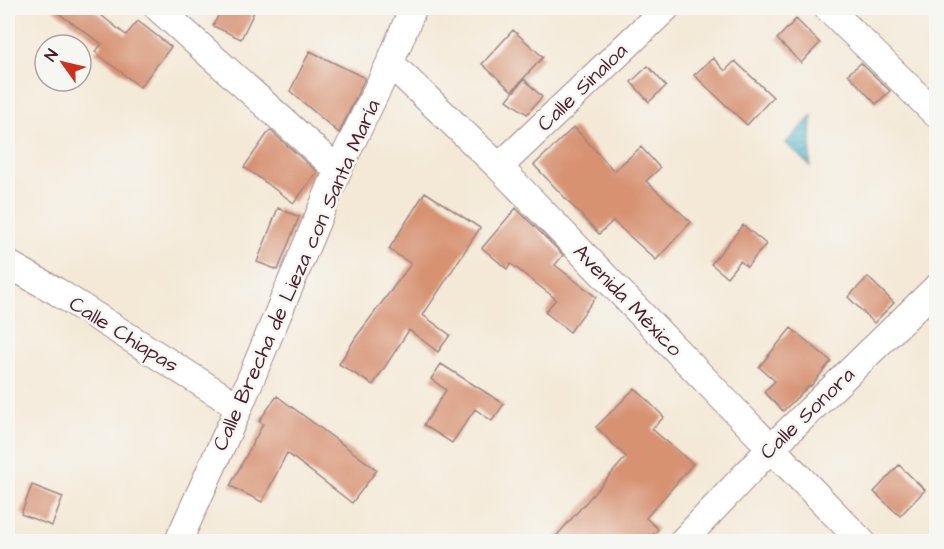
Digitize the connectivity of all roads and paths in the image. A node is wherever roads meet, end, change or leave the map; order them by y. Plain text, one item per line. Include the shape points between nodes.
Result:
1 (158, 8) edge
2 (413, 8) edge
3 (666, 8) edge
4 (828, 8) edge
5 (390, 63) junction
6 (936, 114) edge
7 (499, 167) junction
8 (338, 170) junction
9 (8, 264) edge
10 (936, 288) edge
11 (239, 407) junction
12 (771, 447) junction
13 (178, 542) edge
14 (681, 542) edge
15 (862, 542) edge

1 - 8 street
2 - 5 street, Calle Brecha de Lieza con Santa María
3 - 7 street, Calle Sinaloa
4 - 6 street
5 - 7 street, Avenida México
5 - 8 street, Calle Brecha de Lieza con Santa María
7 - 12 street, Avenida México
8 - 11 street, Calle Brecha de Lieza con Santa María
9 - 11 street, Calle Chiapas
10 - 12 street, Calle Sonora
11 - 13 street, Calle Brecha de Lieza con Santa María
12 - 14 street, Calle Sonora
12 - 15 street, Avenida México

